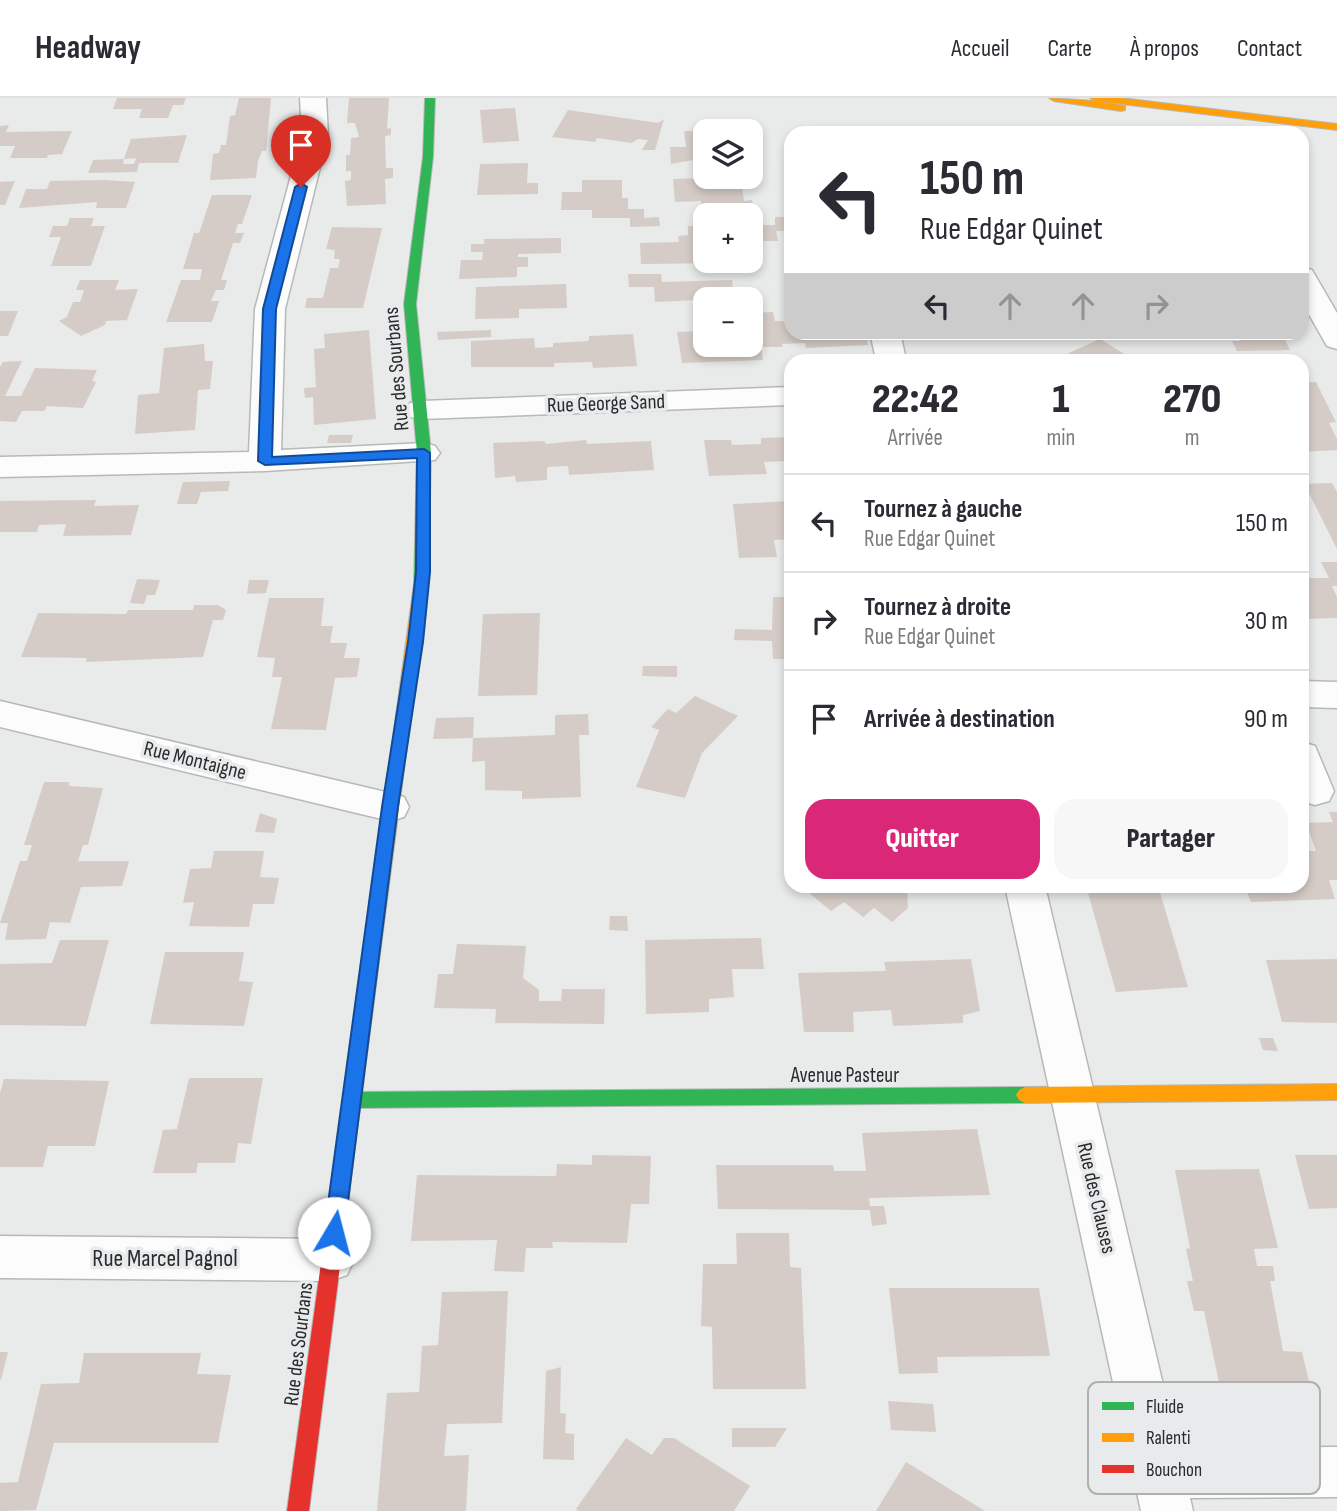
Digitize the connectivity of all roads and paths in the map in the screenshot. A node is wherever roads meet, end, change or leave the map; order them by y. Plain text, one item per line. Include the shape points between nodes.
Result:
1 (313, 98) edge
2 (430, 98) edge
3 (1054, 98) edge
4 (1095, 98) edge
5 (1167, 98) edge
6 (1337, 113) edge
7 (1242, 126) edge
8 (1337, 127) edge
9 (1309, 136) edge
10 (1337, 140) edge
11 (1309, 289) edge
12 (1337, 340) edge
13 (784, 396) edge
14 (421, 410) junction
15 (424, 453) junction
16 (265, 461) junction
17 (0, 467) edge
18 (1309, 694) edge
19 (1337, 695) edge
20 (1, 717) edge
21 (1309, 774) edge
22 (1315, 791) dead end
23 (390, 807) junction
24 (1027, 893) edge
25 (1337, 1092) edge
26 (1073, 1094) junction
27 (353, 1100) junction
28 (0, 1257) edge
29 (330, 1259) junction
30 (1139, 1382) edge
31 (298, 1511) edge

1 - 16 street via 315,135 270,309
2 - 14 street, Rue des Sourbans via 428,157 410,304
3 - 7 street
4 - 8 street
5 - 6 street
9 - 10 street
11 - 12 street
13 - 14 street, Rue George Sand
14 - 15 street, Rue des Sourbans
15 - 16 street
15 - 23 street, Rue des Sourbans via 423,572
16 - 17 street
18 - 19 street
20 - 23 street, Rue Montaigne
21 - 22 street
23 - 27 street, Rue des Sourbans
24 - 26 street, Rue des Clauses
25 - 26 street, Avenue Pasteur
26 - 27 street, Avenue Pasteur
26 - 30 street, Rue des Clauses
27 - 29 street, Rue des Sourbans
28 - 29 street, Rue Marcel Pagnol
29 - 31 street, Rue des Sourbans

